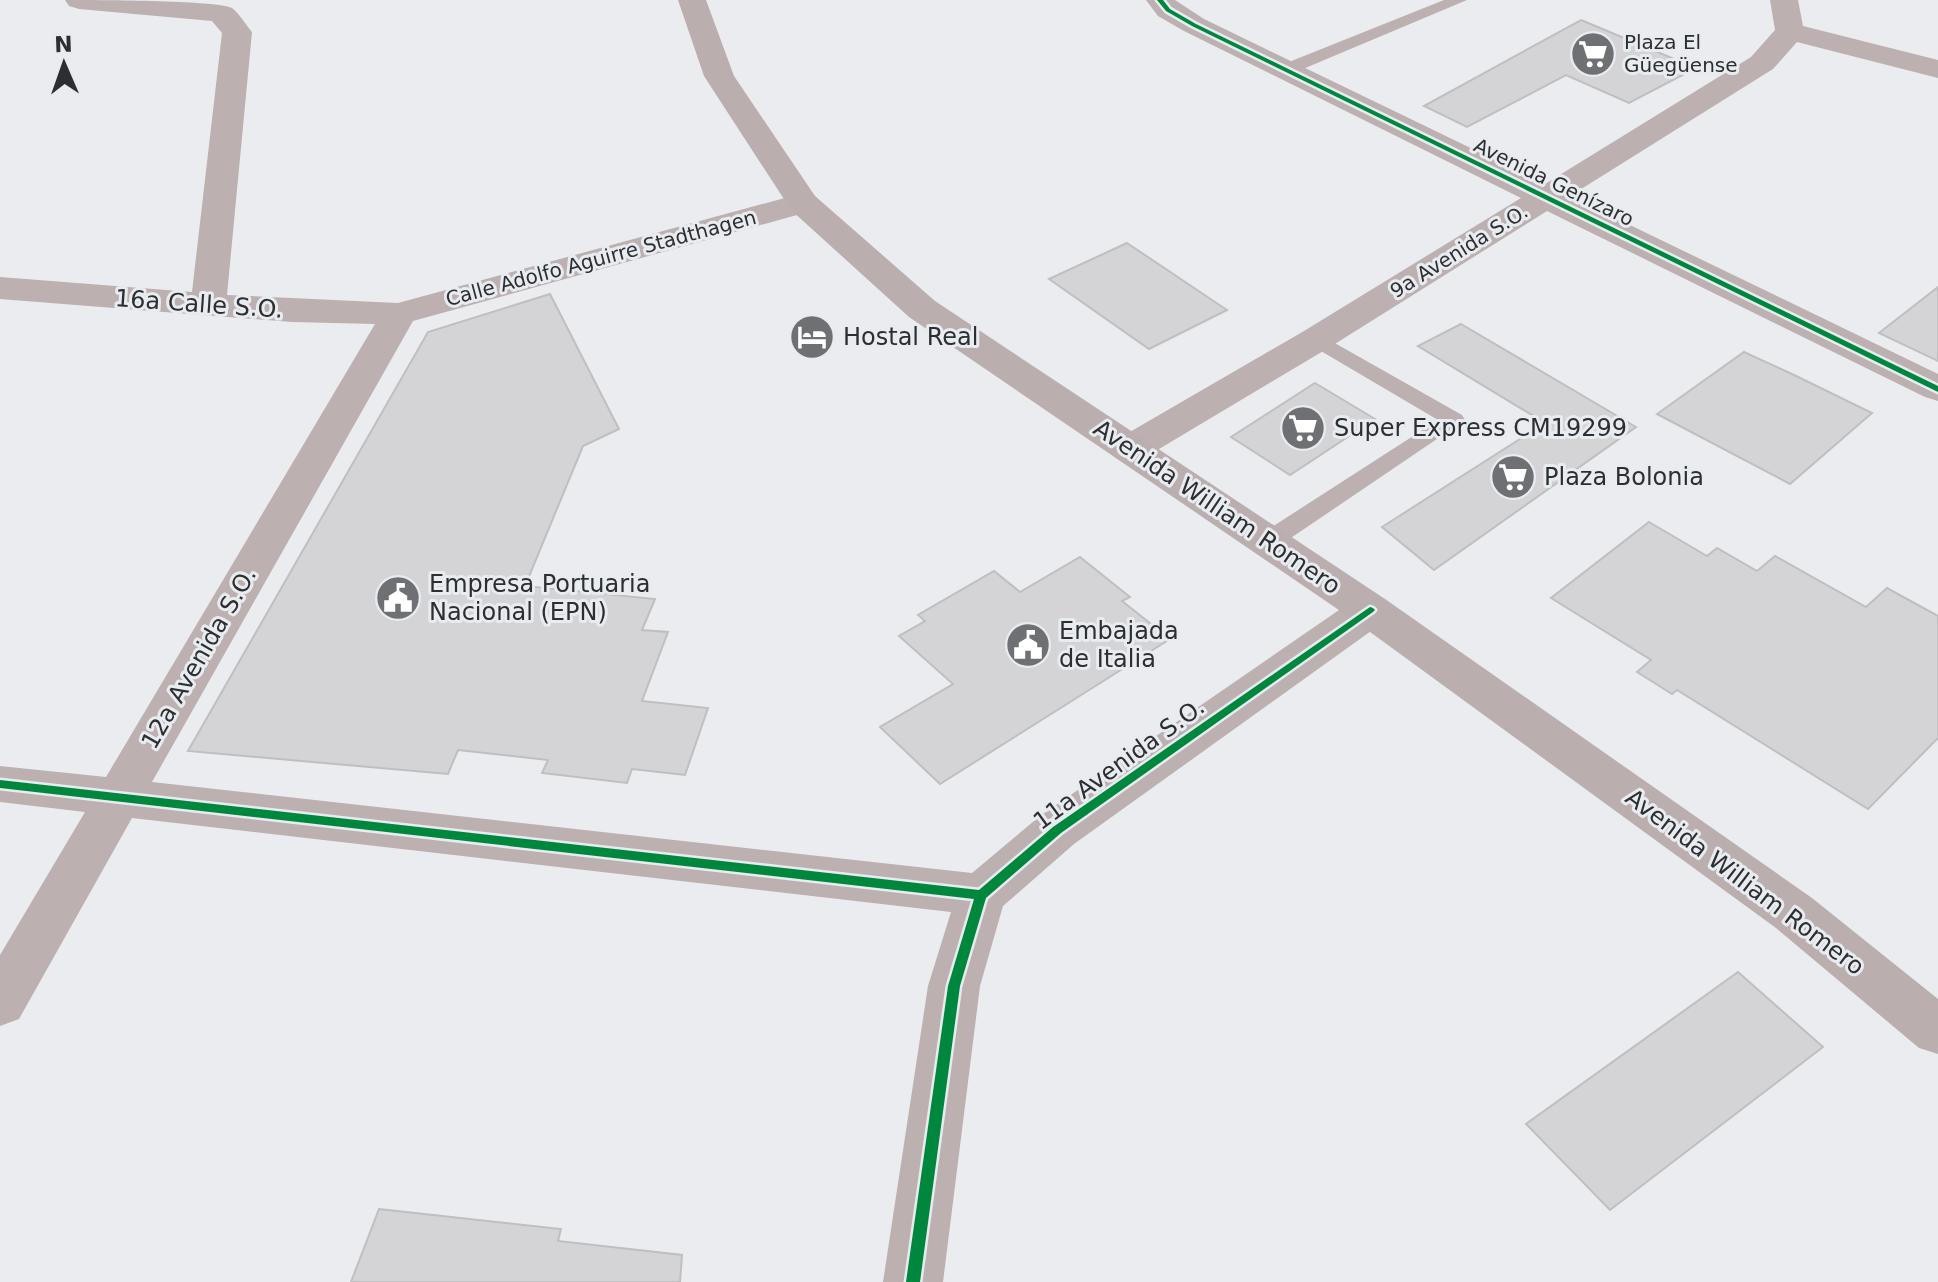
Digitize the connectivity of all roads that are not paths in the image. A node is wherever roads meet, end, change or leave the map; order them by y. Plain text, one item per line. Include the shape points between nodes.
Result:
1 (79, 0) edge
2 (692, 0) edge
3 (1160, 0) edge
4 (1459, 0) edge
5 (1787, 15) edge
6 (1938, 69) edge
7 (1285, 70) junction
8 (1545, 198) junction
9 (803, 203) junction
10 (0, 288) edge
11 (208, 305) junction
12 (399, 314) junction
13 (1317, 339) junction
14 (1938, 389) edge
15 (1130, 449) junction
16 (1270, 540) junction
17 (1370, 610) junction
18 (0, 784) edge
19 (119, 796) junction
20 (981, 895) junction
21 (0, 1003) edge
22 (1938, 1031) edge
23 (913, 1282) edge

1 - 11 street via 221,13 237,32
2 - 9 main road, Avenida William Romero via 719,76
3 - 7 street, Avenida Genízaro via 1194,25
4 - 7 lane
5 - 6 street
5 - 8 street, 9a Avenida S.O. via 1762,63
7 - 8 street, Avenida Genízaro
8 - 13 street, 9a Avenida S.O.
8 - 14 street, Avenida Genízaro
9 - 12 street, Calle Adolfo Aguirre Stadthagen
9 - 15 main road, Avenida William Romero via 922,309
10 - 11 street, 16a Calle S.O.
11 - 12 street, 16a Calle S.O.
12 - 19 street, 12a Avenida S.O.
13 - 15 street, 9a Avenida S.O.
13 - 16 lane via 1454,420
15 - 16 main road, Avenida William Romero
16 - 17 main road, Avenida William Romero
17 - 20 street, 11a Avenida S.O. via 1057,830
17 - 22 main road, Avenida William Romero via 1794,913
18 - 19 street
19 - 20 street
19 - 21 street, 12a Avenida S.O.
20 - 23 street via 954,986

